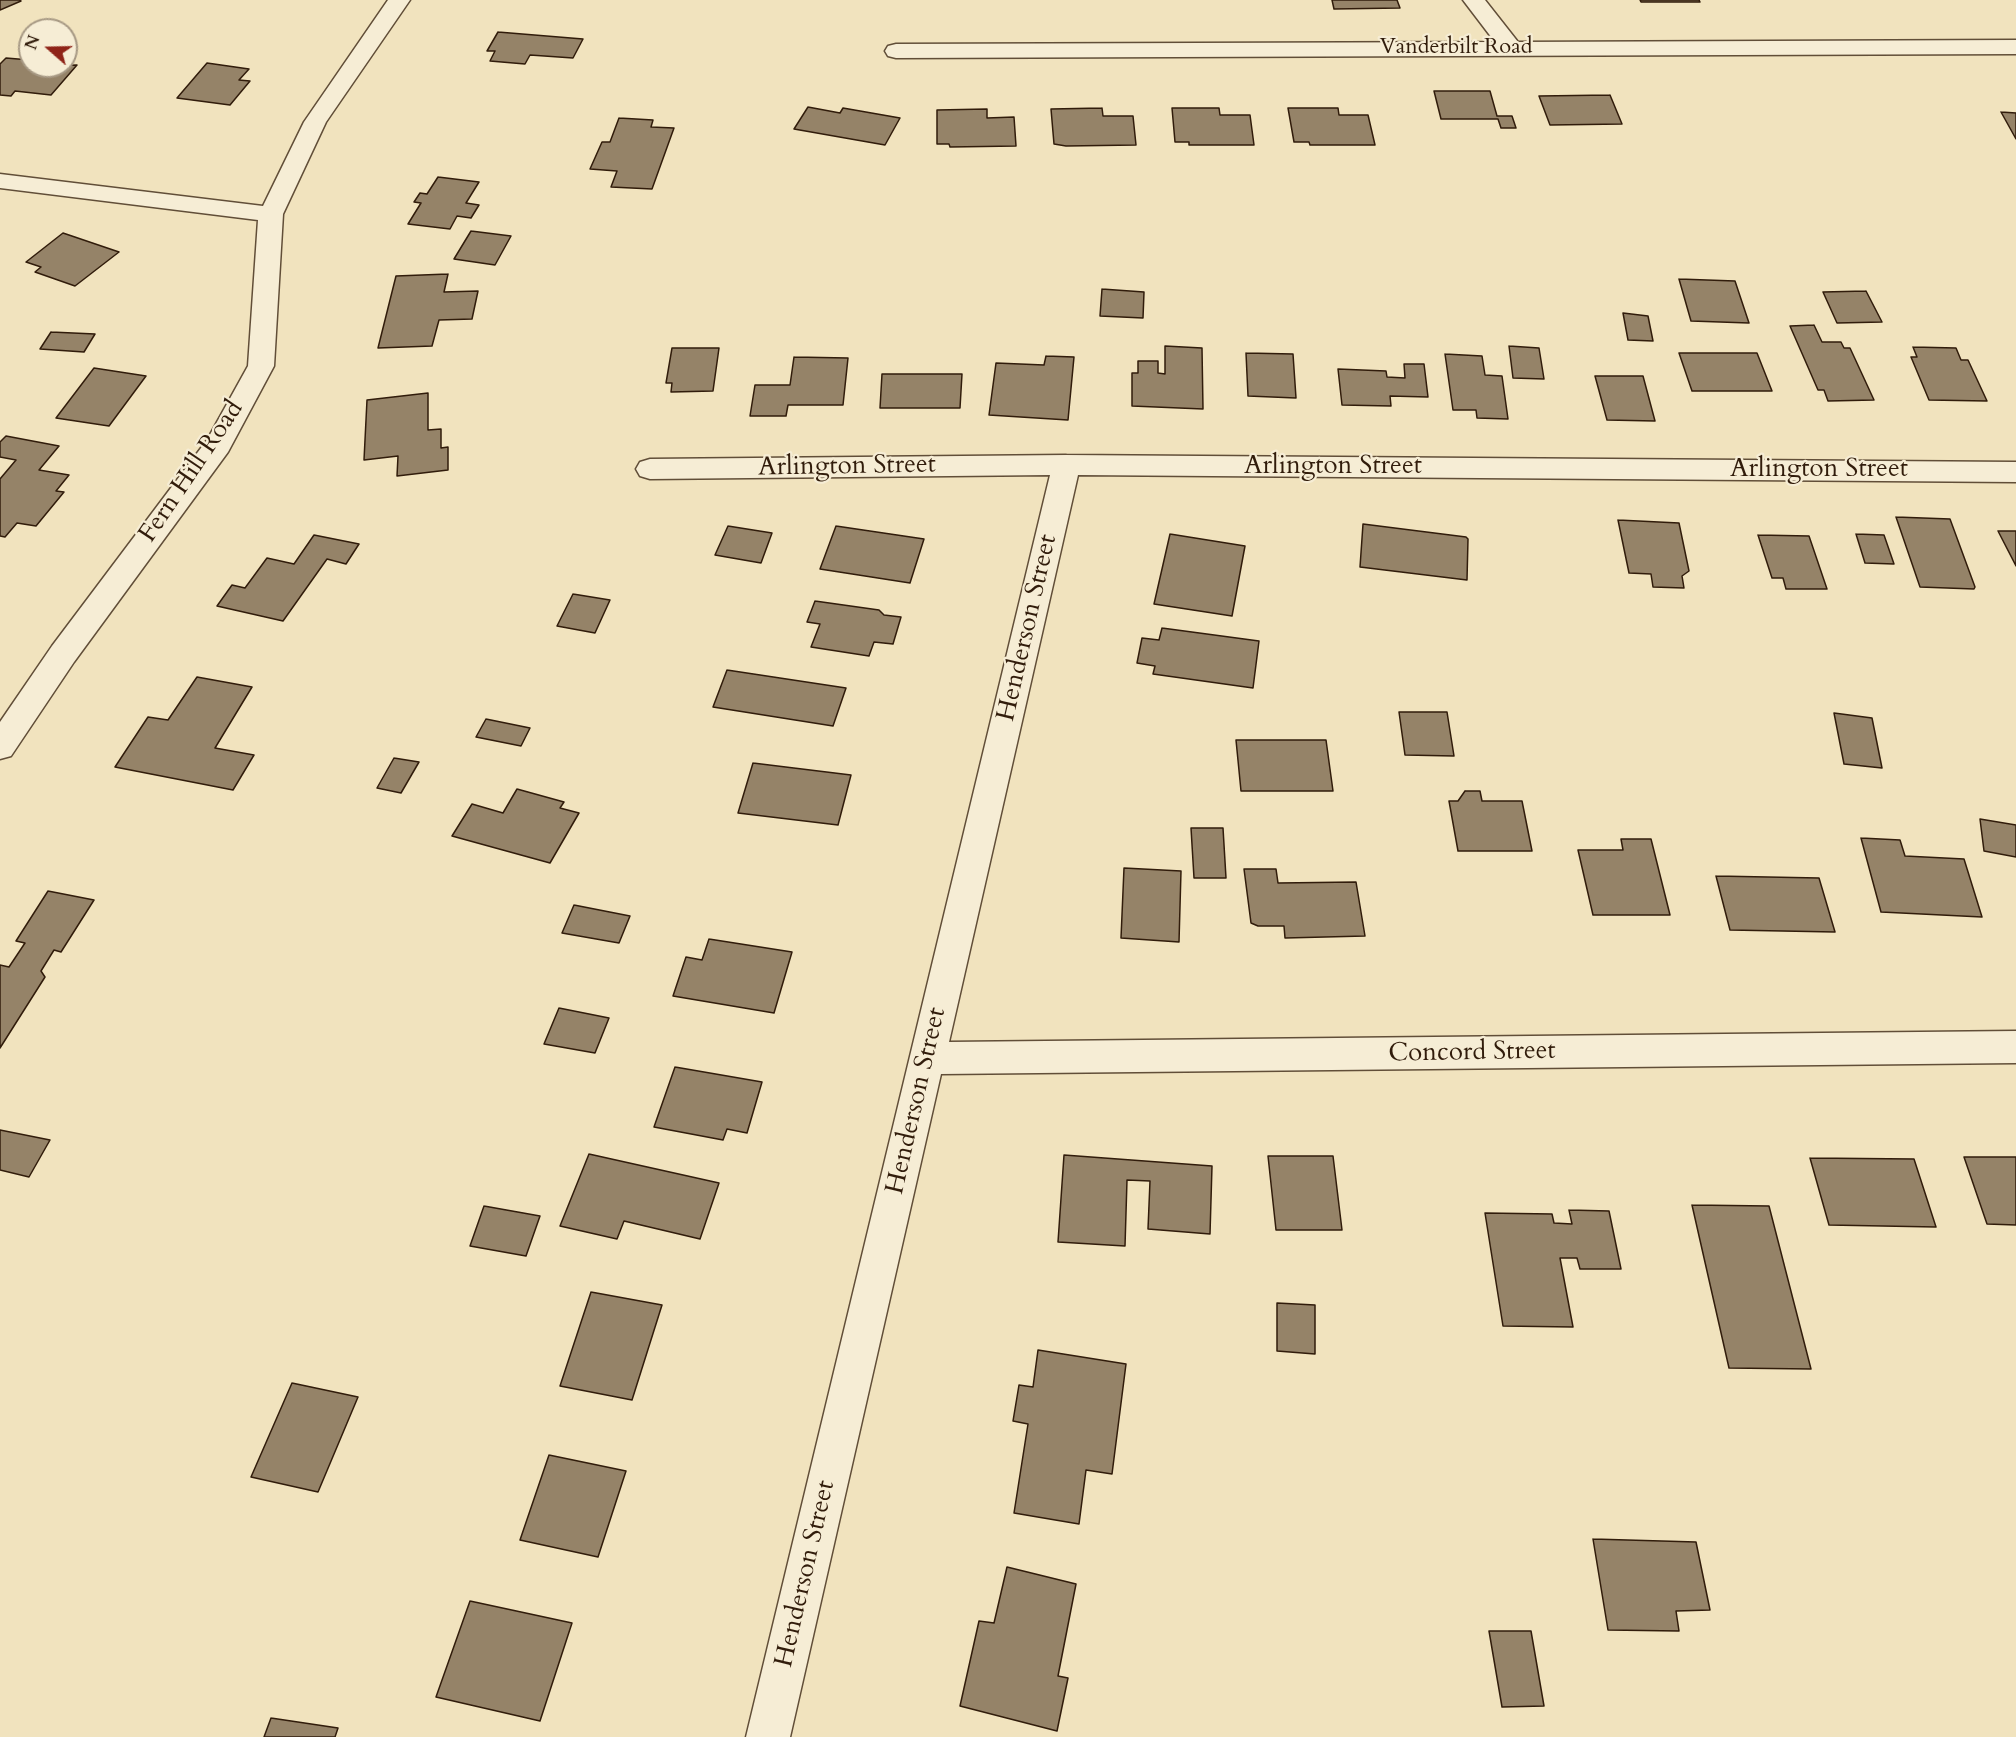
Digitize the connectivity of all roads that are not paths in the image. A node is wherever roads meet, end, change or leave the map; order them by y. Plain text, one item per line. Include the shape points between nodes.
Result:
1 (399, 0) edge
2 (1474, 0) edge
3 (1510, 47) junction
4 (2016, 47) edge
5 (896, 51) dead end
6 (0, 181) edge
7 (271, 214) junction
8 (1066, 465) junction
9 (650, 469) dead end
10 (2016, 472) edge
11 (0, 747) edge
12 (2016, 1047) edge
13 (927, 1058) junction
14 (768, 1737) edge

1 - 7 street via 315,122
2 - 3 street
3 - 4 street, Vanderbilt Road
3 - 5 street, Vanderbilt Road
6 - 7 street
7 - 11 street, Fern Hill Road via 261,366 218,445 63,654
8 - 9 street, Arlington Street
8 - 10 street, Arlington Street
8 - 13 street, Henderson Street
12 - 13 street, Concord Street
13 - 14 street, Henderson Street

